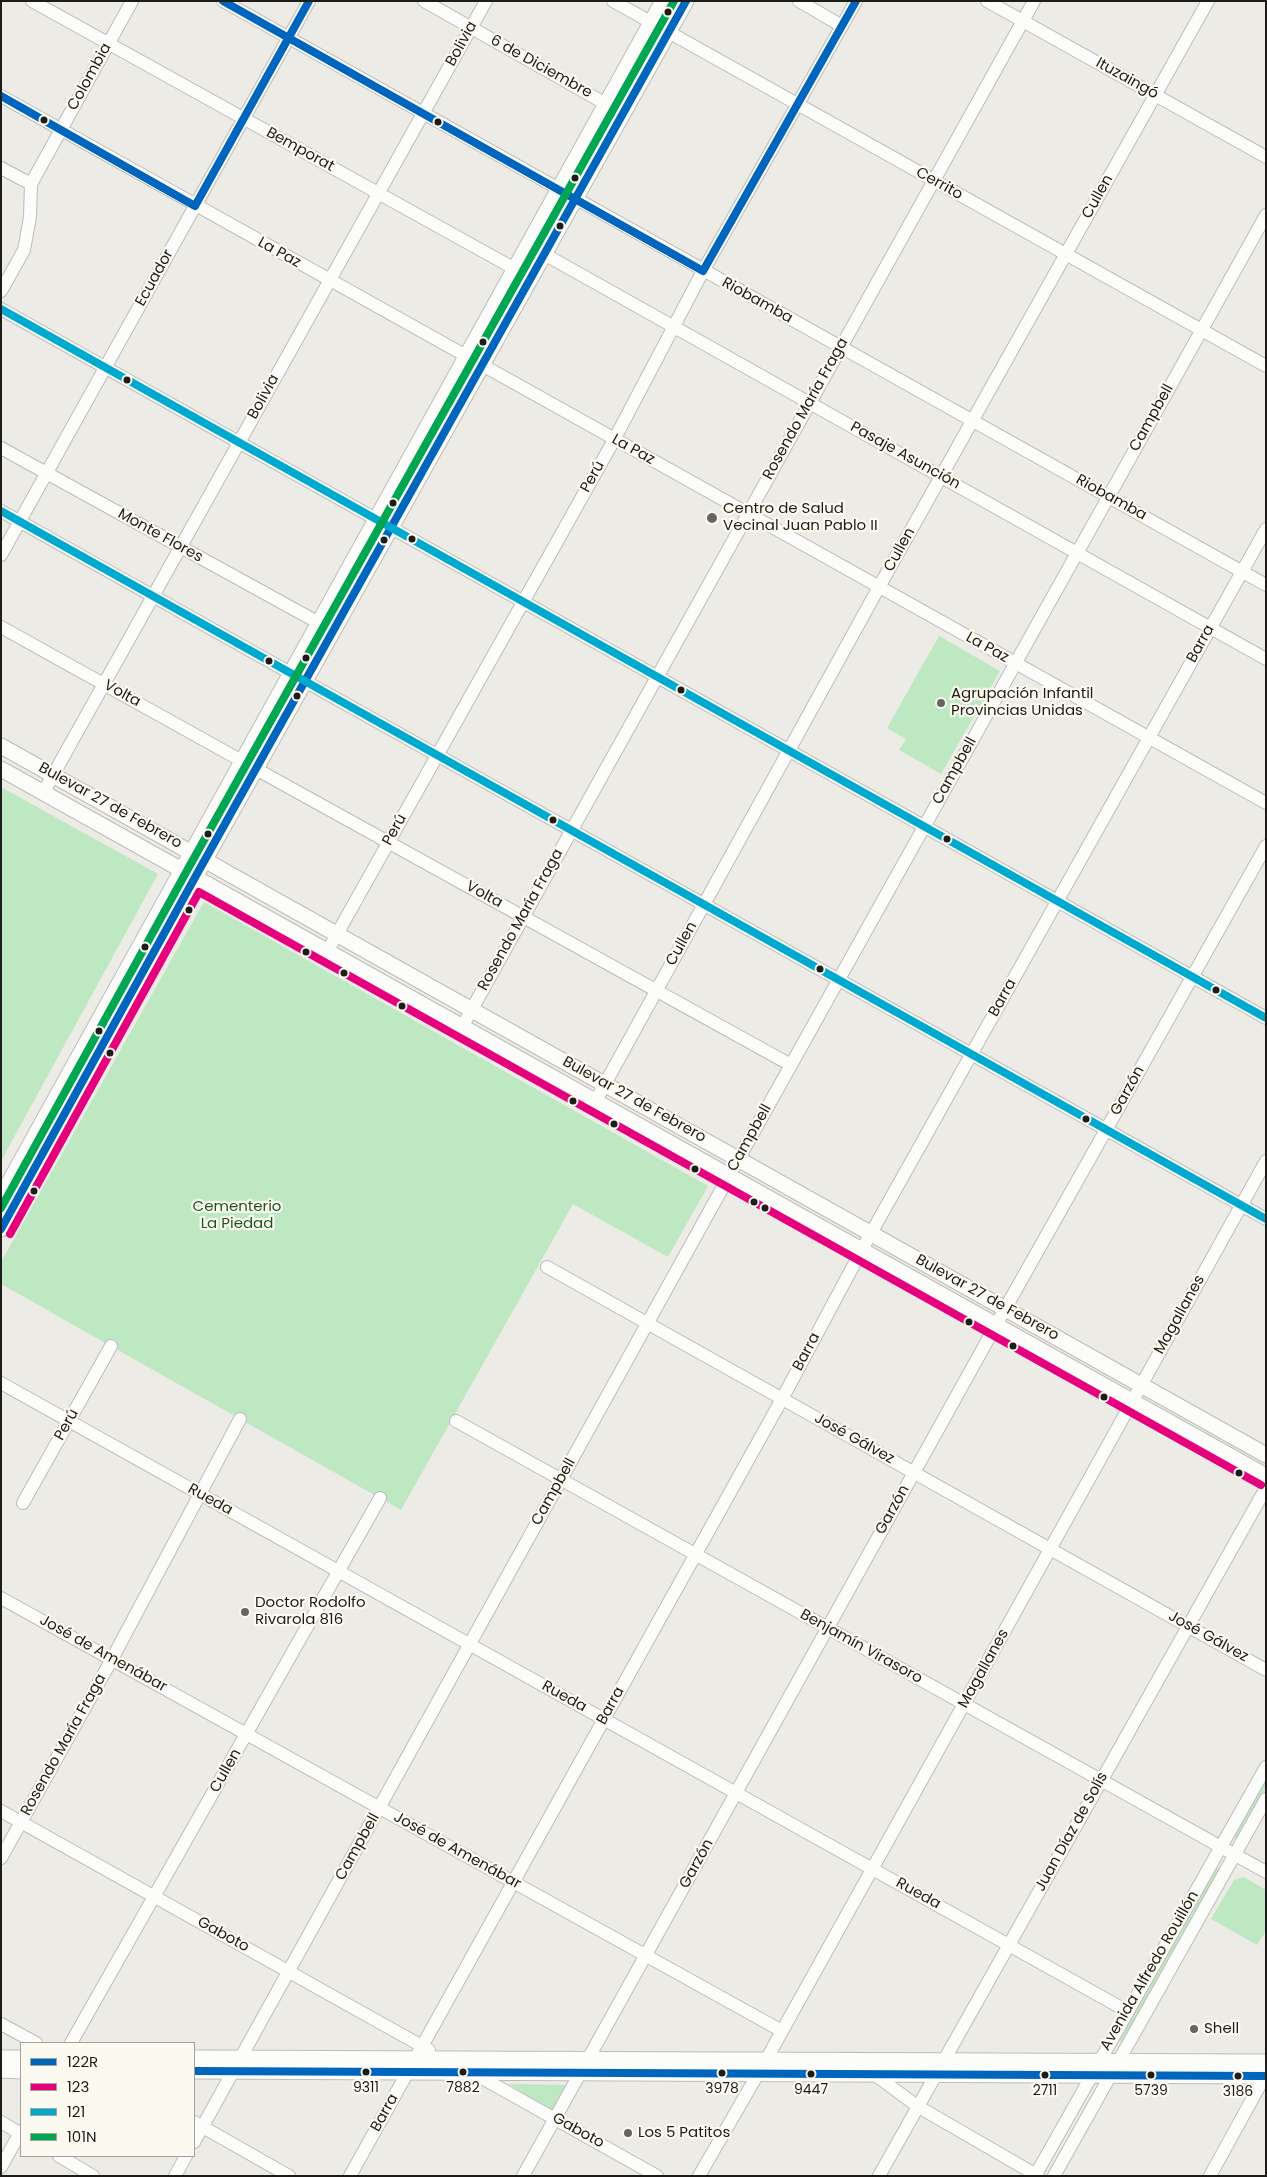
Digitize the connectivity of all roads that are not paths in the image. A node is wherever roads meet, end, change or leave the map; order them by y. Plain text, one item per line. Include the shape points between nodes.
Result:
1 (32, 1) edge
2 (132, 1) edge
3 (223, 1) edge
4 (309, 1) edge
5 (424, 1) edge
6 (486, 1) edge
7 (613, 1) edge
8 (663, 1) edge
9 (686, 1) edge
10 (799, 1) edge
11 (856, 1) edge
12 (987, 1) edge
13 (1034, 1) edge
14 (1208, 1) edge
15 (1023, 21) junction
16 (651, 23) junction
17 (842, 26) junction
18 (471, 28) junction
19 (668, 32) junction
20 (288, 38) junction
21 (108, 44) junction
22 (1, 96) edge
23 (1156, 96) junction
24 (606, 104) junction
25 (798, 105) junction
26 (423, 114) junction
27 (244, 118) junction
28 (60, 130) junction
29 (1266, 157) edge
30 (1, 168) edge
31 (934, 181) junction
32 (30, 184) junction
33 (558, 191) junction
34 (378, 193) junction
35 (574, 200) junction
36 (195, 206) junction
37 (1266, 215) edge
38 (544, 254) junction
39 (1066, 255) junction
40 (515, 269) junction
41 (703, 271) junction
42 (329, 281) junction
43 (1, 291) edge
44 (1, 309) edge
45 (674, 327) junction
46 (1201, 330) junction
47 (841, 347) junction
48 (466, 357) junction
49 (482, 366) junction
50 (1266, 366) edge
51 (105, 368) junction
52 (810, 403) junction
53 (973, 421) junction
54 (614, 440) junction
55 (239, 442) junction
56 (1, 448) edge
57 (47, 473) junction
58 (942, 477) junction
59 (1108, 496) junction
60 (1, 511) edge
61 (748, 514) junction
62 (376, 520) junction
63 (20, 522) junction
64 (391, 528) junction
65 (1266, 529) edge
66 (180, 547) junction
67 (1077, 553) junction
68 (1, 555) edge
69 (1242, 571) junction
70 (1266, 584) edge
71 (880, 587) junction
72 (153, 596) junction
73 (523, 602) junction
74 (319, 623) junction
75 (1, 626) edge
76 (1210, 628) junction
77 (1266, 659) edge
78 (1015, 664) junction
79 (291, 674) junction
80 (657, 677) junction
81 (305, 682) junction
82 (104, 684) junction
83 (1149, 738) junction
84 (1, 746) edge
85 (789, 751) junction
86 (437, 756) junction
87 (242, 761) junction
88 (1, 769) edge
89 (256, 769) junction
90 (53, 774) junction
91 (43, 793) junction
92 (1266, 802) edge
93 (924, 826) junction
94 (571, 831) junction
95 (388, 842) junction
96 (1266, 846) edge
97 (199, 856) junction
98 (188, 874) junction
99 (1057, 901) junction
100 (704, 906) junction
101 (523, 917) junction
102 (337, 934) junction
103 (327, 952) junction
104 (1192, 977) junction
105 (838, 980) junction
106 (657, 991) junction
107 (472, 1009) junction
108 (1266, 1018) edge
109 (462, 1027) junction
110 (971, 1055) junction
111 (791, 1065) junction
112 (605, 1084) junction
113 (596, 1102) junction
114 (1106, 1130) junction
115 (738, 1158) junction
116 (1266, 1161) edge
117 (729, 1176) junction
118 (1, 1197) edge
119 (1241, 1205) junction
120 (1266, 1219) edge
121 (1, 1229) edge
122 (871, 1234) junction
123 (862, 1250) junction
124 (547, 1267) dead end
125 (1005, 1309) junction
126 (647, 1323) junction
127 (996, 1325) junction
128 (111, 1346) dead end
129 (1, 1383) edge
130 (1141, 1385) junction
131 (782, 1399) junction
132 (1132, 1401) junction
133 (240, 1419) dead end
134 (69, 1421) junction
135 (456, 1421) dead end
136 (1266, 1455) edge
137 (914, 1473) junction
138 (1266, 1476) edge
139 (561, 1480) junction
140 (1266, 1488) edge
141 (200, 1494) junction
142 (380, 1498) dead end
143 (23, 1503) dead end
144 (1050, 1549) junction
145 (695, 1555) junction
146 (339, 1572) junction
147 (1, 1598) edge
148 (1188, 1626) junction
149 (828, 1628) junction
150 (470, 1644) junction
151 (112, 1659) junction
152 (1266, 1670) edge
153 (964, 1704) junction
154 (604, 1719) junction
155 (246, 1734) junction
156 (1266, 1767) edge
157 (1101, 1780) junction
158 (736, 1793) junction
159 (1266, 1799) edge
160 (379, 1808) junction
161 (1, 1811) edge
162 (21, 1822) junction
163 (1220, 1847) junction
164 (1234, 1855) junction
165 (1, 1858) edge
166 (872, 1869) junction
167 (1266, 1872) edge
168 (513, 1882) junction
169 (154, 1896) junction
170 (1008, 1945) junction
171 (646, 1956) junction
172 (289, 1971) junction
173 (1127, 2011) junction
174 (1, 2024) edge
175 (782, 2031) junction
176 (34, 2042) edge
177 (72, 2042) edge
178 (1, 2058) edge
179 (20, 2058) edge
180 (195, 2058) edge
181 (415, 2059) junction
182 (766, 2060) junction
183 (943, 2061) junction
184 (1098, 2061) junction
185 (1118, 2061) junction
186 (237, 2065) junction
187 (585, 2066) junction
188 (1, 2070) edge
189 (20, 2071) edge
190 (195, 2071) edge
191 (473, 2072) junction
192 (1266, 2072) edge
193 (759, 2074) junction
194 (874, 2074) junction
195 (935, 2074) junction
196 (1090, 2075) junction
197 (1110, 2075) junction
198 (918, 2106) junction
199 (555, 2118) junction
200 (1, 2122) edge
201 (198, 2124) edge
202 (20, 2132) edge
203 (20, 2135) edge
204 (195, 2138) edge
205 (61, 2157) edge
206 (185, 2157) edge
207 (1, 2167) edge
208 (1036, 2175) edge
209 (94, 2176) edge
210 (175, 2176) edge
211 (289, 2176) edge
212 (350, 2176) edge
213 (523, 2176) edge
214 (657, 2176) edge
215 (699, 2176) edge
216 (879, 2176) edge
217 (1054, 2176) edge
218 (1210, 2176) edge

1 - 21 street, Bemporat
2 - 21 street, Colombia
3 - 20 street, Riobamba
4 - 20 street, Ecuador
5 - 18 street, 6 de Diciembre
6 - 18 street, Bolivia
7 - 16 street, Cerrito
8 - 16 main road
9 - 19 main road
10 - 17 street
11 - 17 street, Perú
12 - 15 street, Ituzaingó
13 - 15 street, Rosendo María Fraga
14 - 23 street, Cullen
15 - 23 street, Ituzaingó
15 - 31 street, Rosendo María Fraga
16 - 19 street, Cerrito
16 - 24 main road
17 - 25 street, Perú
18 - 24 street, 6 de Diciembre
18 - 26 street, Bolivia
19 - 25 street, Cerrito
19 - 35 main road
20 - 26 street, Riobamba
20 - 27 street, Ecuador
21 - 27 street, Bemporat
21 - 28 street, Colombia
22 - 28 street, La Paz
23 - 29 street, Ituzaingó
23 - 39 street, Cullen
24 - 33 main road
25 - 31 street, Cerrito
25 - 41 street, Perú
26 - 33 street, Riobamba
26 - 34 street, Bolivia
27 - 34 street, Bemporat
27 - 36 street, Ecuador
28 - 32 street, Colombia
28 - 36 street, La Paz
30 - 32 street
31 - 39 street, Cerrito
31 - 47 street, Rosendo María Fraga
32 - 43 street, Colombia via 30,217 24,250
33 - 35 street, Riobamba
33 - 40 main road
34 - 40 street, Bemporat
34 - 42 street, Bolivia
35 - 38 main road
35 - 41 street, Riobamba
36 - 42 street, La Paz
36 - 51 street, Ecuador
37 - 46 street, Campbell
38 - 45 street, Pasaje Asunción
38 - 49 main road
39 - 46 street, Cerrito
39 - 53 street, Cullen
40 - 48 main road
41 - 45 street, Perú
41 - 47 street, Riobamba
42 - 48 street, La Paz
42 - 55 street, Bolivia
44 - 51 street
45 - 52 street, Pasaje Asunción
45 - 54 street, Perú
46 - 50 street, Cerrito
46 - 59 street, Campbell
47 - 52 street, Rosendo María Fraga
47 - 53 street, Riobamba
48 - 49 street, La Paz
48 - 62 main road
49 - 54 street, La Paz
49 - 64 main road
51 - 55 street
51 - 57 street, Ecuador
52 - 58 street, Pasaje Asunción
52 - 61 street, Rosendo María Fraga
53 - 58 street, Cullen
53 - 59 street, Riobamba
54 - 61 street, La Paz
54 - 73 street, Perú
55 - 62 street
55 - 66 street, Bolivia
56 - 57 street, Monte Flores
57 - 63 street, Ecuador
57 - 66 street, Monte Flores
58 - 67 street, Pasaje Asunción
58 - 71 street, Cullen
59 - 67 street, Campbell
59 - 69 street, Riobamba
60 - 63 street
61 - 71 street, La Paz
61 - 80 street, Rosendo María Fraga
62 - 64 street
62 - 74 main road
63 - 68 street, Ecuador
63 - 72 street
64 - 73 street
64 - 81 main road
65 - 69 street, Barra
66 - 72 street, Bolivia
66 - 74 street, Monte Flores
67 - 76 street, Pasaje Asunción
67 - 78 street, Campbell
69 - 70 street, Riobamba
69 - 76 street, Barra
71 - 78 street, La Paz
71 - 85 street, Cullen
72 - 79 street
72 - 82 street, Bolivia
73 - 80 street
73 - 86 street, Perú
74 - 79 main road
75 - 82 street, Volta
76 - 77 street, Pasaje Asunción
76 - 83 street, Barra
78 - 83 street, La Paz
78 - 93 street, Campbell
79 - 81 street
79 - 87 main road
80 - 85 street
80 - 94 street, Rosendo María Fraga
81 - 86 street
81 - 89 main road
82 - 87 street, Volta
82 - 90 street, Bolivia
83 - 92 street, La Paz
83 - 99 street, Barra
84 - 90 main road, Bulevar 27 de Febrero
85 - 93 street
85 - 100 street, Cullen
86 - 94 street
86 - 95 street, Perú
87 - 97 main road
88 - 91 main road, Bulevar 27 de Febrero
89 - 95 street, Volta
89 - 97 main road
90 - 91 street, Bolivia
90 - 97 main road, Bulevar 27 de Febrero
91 - 98 main road, Bulevar 27 de Febrero
93 - 99 street
93 - 105 street, Campbell
94 - 100 street
94 - 101 street, Rosendo María Fraga
95 - 101 street, Volta
95 - 102 street, Perú
96 - 104 street, Garzón
97 - 98 main road
97 - 102 main road, Bulevar 27 de Febrero
98 - 103 main road, Bulevar 27 de Febrero
98 - 118 main road
98 - 121 main road
99 - 104 street
99 - 110 street, Barra
100 - 105 street
100 - 106 street, Cullen
101 - 106 street, Volta
101 - 107 street, Rosendo María Fraga
102 - 103 street, Perú
102 - 107 main road, Bulevar 27 de Febrero
103 - 109 main road, Bulevar 27 de Febrero
104 - 108 street
104 - 114 street, Garzón
105 - 110 street
105 - 111 street, Campbell
106 - 111 street, Volta
106 - 112 street, Cullen
107 - 109 street, Rosendo María Fraga
107 - 112 main road, Bulevar 27 de Febrero
109 - 113 main road, Bulevar 27 de Febrero
110 - 114 street
110 - 122 street, Barra
111 - 115 street, Campbell
112 - 113 street, Cullen
112 - 115 main road, Bulevar 27 de Febrero
113 - 117 main road, Bulevar 27 de Febrero
114 - 119 street
114 - 125 street, Garzón
115 - 117 street, Campbell
115 - 122 main road, Bulevar 27 de Febrero
116 - 119 street, Magallanes
117 - 123 main road, Bulevar 27 de Febrero
117 - 126 street, Campbell
119 - 120 street
119 - 130 street, Magallanes
122 - 123 street, Barra
122 - 125 main road, Bulevar 27 de Febrero
123 - 127 main road, Bulevar 27 de Febrero
123 - 131 street, Barra
124 - 126 street, José Gálvez
125 - 127 street, Garzón
125 - 130 main road, Bulevar 27 de Febrero
126 - 131 street, José Gálvez
126 - 139 street, Campbell
127 - 132 main road, Bulevar 27 de Febrero
127 - 137 street, Garzón
128 - 134 street, Perú
129 - 134 street, Rueda
130 - 132 street, Magallanes
130 - 136 main road, Bulevar 27 de Febrero
131 - 137 street, José Gálvez
131 - 145 street, Barra
132 - 138 main road, Bulevar 27 de Febrero
132 - 144 street, Magallanes
133 - 141 street, Rosendo María Fraga
134 - 141 street, Rueda
134 - 143 street, Perú
135 - 139 street, Benjamín Virasoro
137 - 144 street, José Gálvez
137 - 149 street, Garzón
139 - 145 street, Benjamín Virasoro
139 - 150 street, Campbell
140 - 148 street, Juan Díaz de Solís
141 - 146 street, Rueda
141 - 151 street, Rosendo María Fraga
142 - 146 street, Cullen
144 - 148 street, José Gálvez
144 - 153 street, Magallanes
145 - 149 street, Benjamín Virasoro
145 - 154 street, Barra
146 - 150 street, Rueda
146 - 155 street, Cullen
147 - 151 street, José de Amenábar
148 - 152 street, José Gálvez
148 - 157 street, Juan Díaz de Solís
149 - 153 street, Benjamín Virasoro
149 - 158 street, Garzón
150 - 154 street, Rueda
150 - 160 street, Campbell
151 - 155 street, José de Amenábar
151 - 162 street, Rosendo María Fraga
153 - 157 street, Benjamín Virasoro
153 - 166 street, Magallanes
154 - 158 street, Rueda
154 - 168 street, Barra
155 - 160 street, José de Amenábar
155 - 169 street, Cullen
156 - 163 street, Avenida Alfredo Rouillón
157 - 163 street, Benjamín Virasoro
157 - 170 street, Juan Díaz de Solís
158 - 166 street, Rueda
158 - 171 street, Garzón
159 - 164 street, Avenida Alfredo Rouillón
160 - 168 street, José de Amenábar
160 - 172 street, Campbell
161 - 162 street, Gaboto
162 - 165 street, Rosendo María Fraga
162 - 169 street, Gaboto
163 - 164 street, Benjamín Virasoro
163 - 173 street, Avenida Alfredo Rouillón
164 - 167 street, Benjamín Virasoro
164 - 185 street, Avenida Alfredo Rouillón
166 - 170 street, Rueda
166 - 175 street, Magallanes
168 - 171 street, José de Amenábar
168 - 181 street, Barra
169 - 172 street, Gaboto
169 - 177 street, Cullen
170 - 173 street, Rueda
170 - 183 street, Juan Díaz de Solís
171 - 175 street, José de Amenábar
171 - 187 street, Garzón
172 - 181 street, Gaboto
172 - 186 street, Campbell
173 - 184 street, Avenida Alfredo Rouillón
174 - 176 street
175 - 182 street, Magallanes
178 - 179 main road
180 - 186 main road
181 - 186 main road
181 - 187 main road
181 - 191 main road
181 - 212 street, Barra
182 - 183 main road
182 - 187 main road
182 - 193 street, Magallanes
183 - 184 main road
183 - 195 street, Juan Díaz de Solís
184 - 185 main road
184 - 196 street, Avenida Alfredo Rouillón
185 - 192 main road
185 - 197 street, Avenida Alfredo Rouillón
186 - 190 main road
186 - 201 street, Campbell
187 - 191 main road
187 - 193 main road
187 - 199 street, Garzón
188 - 189 main road
191 - 199 street, Gaboto
192 - 197 main road
192 - 218 street
193 - 194 main road
193 - 215 street, Magallanes
194 - 195 main road
194 - 198 street
195 - 196 main road
195 - 198 street, Juan Díaz de Solís
196 - 197 main road
196 - 208 street, Avenida Alfredo Rouillón
197 - 217 street, Avenida Alfredo Rouillón
198 - 208 street
198 - 216 street, Juan Díaz de Solís
199 - 213 street, Garzón
199 - 214 street, Gaboto
200 - 202 street
201 - 204 street, Campbell
201 - 211 street
203 - 207 street
205 - 209 street
206 - 210 street

